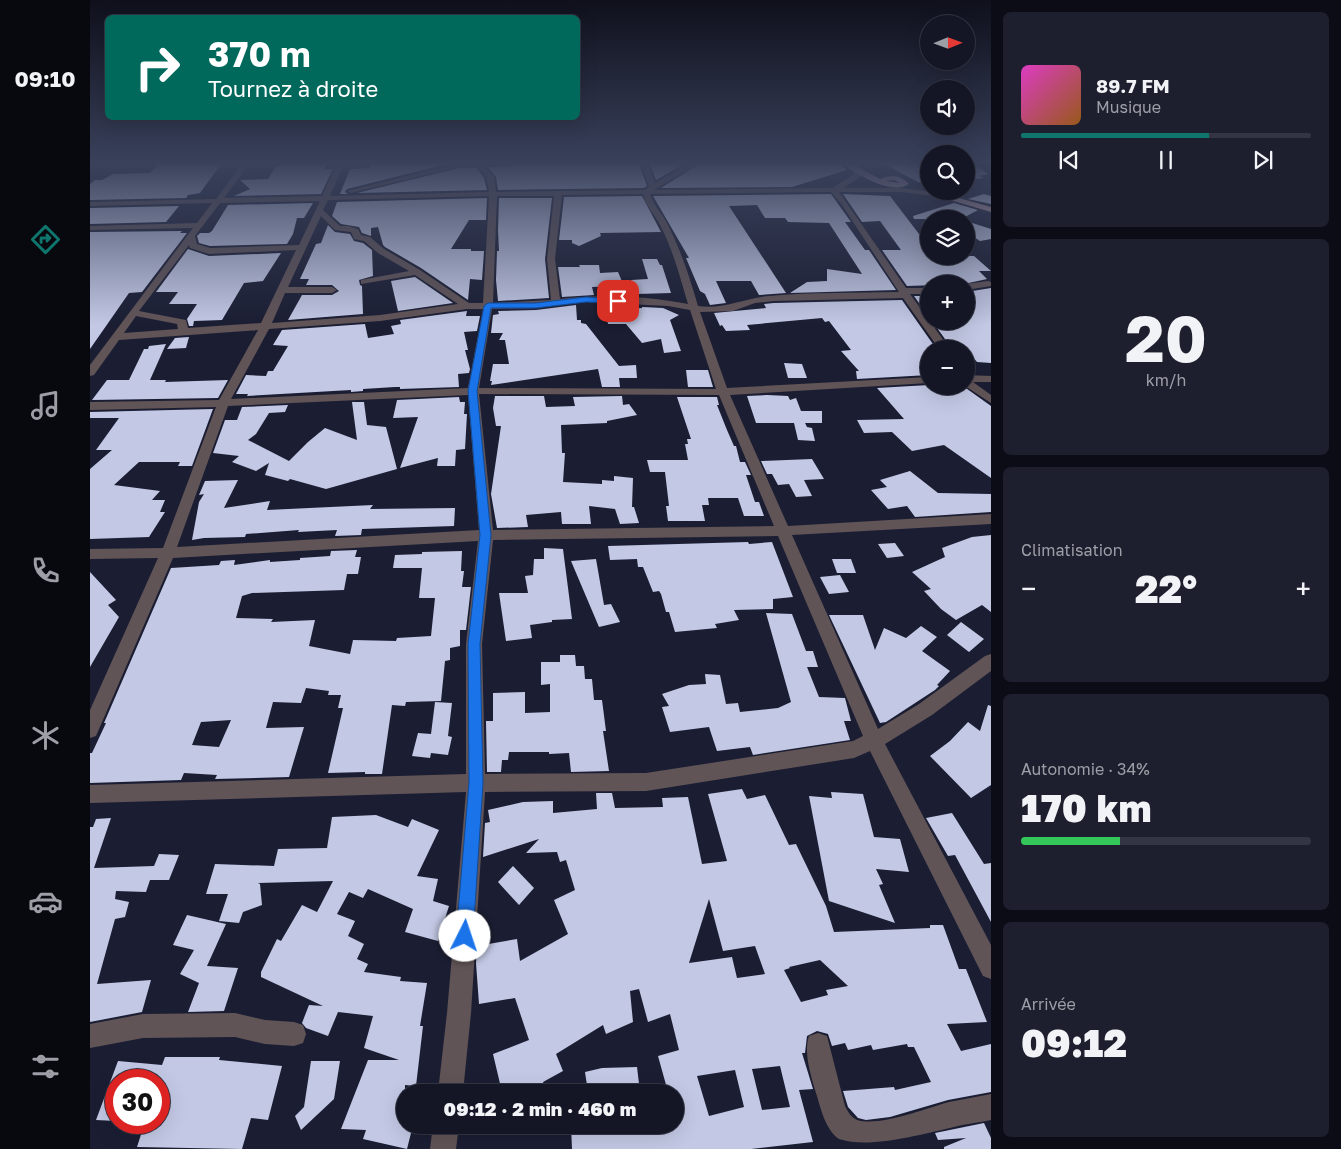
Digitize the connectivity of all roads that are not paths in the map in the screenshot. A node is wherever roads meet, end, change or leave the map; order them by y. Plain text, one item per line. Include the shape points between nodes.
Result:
1 (205, 218) edge
2 (317, 218) edge
3 (327, 218) edge
4 (492, 218) edge
5 (558, 218) edge
6 (659, 218) edge
7 (854, 218) edge
8 (199, 225) junction
9 (90, 228) edge
10 (191, 236) junction
11 (303, 247) junction
12 (417, 272) junction
13 (364, 282) dead end
14 (988, 284) dead end
15 (975, 286) edge
16 (282, 290) junction
17 (332, 290) dead end
18 (920, 292) edge
19 (905, 293) junction
20 (556, 303) junction
21 (467, 306) junction
22 (488, 306) junction
23 (694, 308) junction
24 (134, 313) junction
25 (264, 328) junction
26 (184, 330) junction
27 (118, 337) junction
28 (939, 340) edge
29 (90, 373) edge
30 (991, 379) edge
31 (975, 380) edge
32 (920, 381) edge
33 (975, 387) edge
34 (473, 391) junction
35 (723, 392) junction
36 (991, 400) edge
37 (223, 402) junction
38 (90, 406) edge
39 (991, 519) edge
40 (781, 532) junction
41 (486, 535) junction
42 (168, 553) junction
43 (90, 554) edge
44 (991, 661) edge
45 (90, 730) edge
46 (874, 741) junction
47 (476, 783) junction
48 (90, 794) edge
49 (991, 968) edge
50 (294, 1034) dead end
51 (90, 1036) edge
52 (818, 1045) dead end
53 (451, 1084) edge
54 (991, 1107) edge
55 (445, 1134) edge
56 (443, 1149) edge

1 - 8 street
2 - 11 street
3 - 12 street via 338,228 355,231 357,237 366,239
4 - 22 street
5 - 20 street via 551,259
6 - 23 street via 680,260
7 - 19 street
8 - 9 street
8 - 10 street
10 - 11 street via 193,246 209,251
10 - 24 street
11 - 16 street
12 - 13 street
12 - 21 street
14 - 15 street
16 - 17 street
16 - 25 street
18 - 19 street
19 - 23 street via 774,298 753,300 733,308
19 - 28 street
20 - 22 street
20 - 23 street via 586,299
21 - 22 street
21 - 25 street via 412,316
22 - 34 street
23 - 35 street
24 - 26 street via 182,322
24 - 27 street
25 - 26 street
25 - 37 street
26 - 27 street
27 - 29 street
30 - 31 street
32 - 35 street
33 - 36 street
34 - 35 street
34 - 37 street
34 - 41 street
35 - 40 street
37 - 38 street
37 - 42 street
39 - 40 street
40 - 41 street
40 - 46 street
41 - 42 street
41 - 47 street via 474,644
42 - 43 street
42 - 45 street
44 - 46 street via 953,691
46 - 47 street via 826,755 646,782
46 - 49 street
47 - 48 street
47 - 53 street
50 - 51 street via 234,1025 143,1026
52 - 54 street via 840,1122 853,1133 862,1135 901,1130
55 - 56 street

